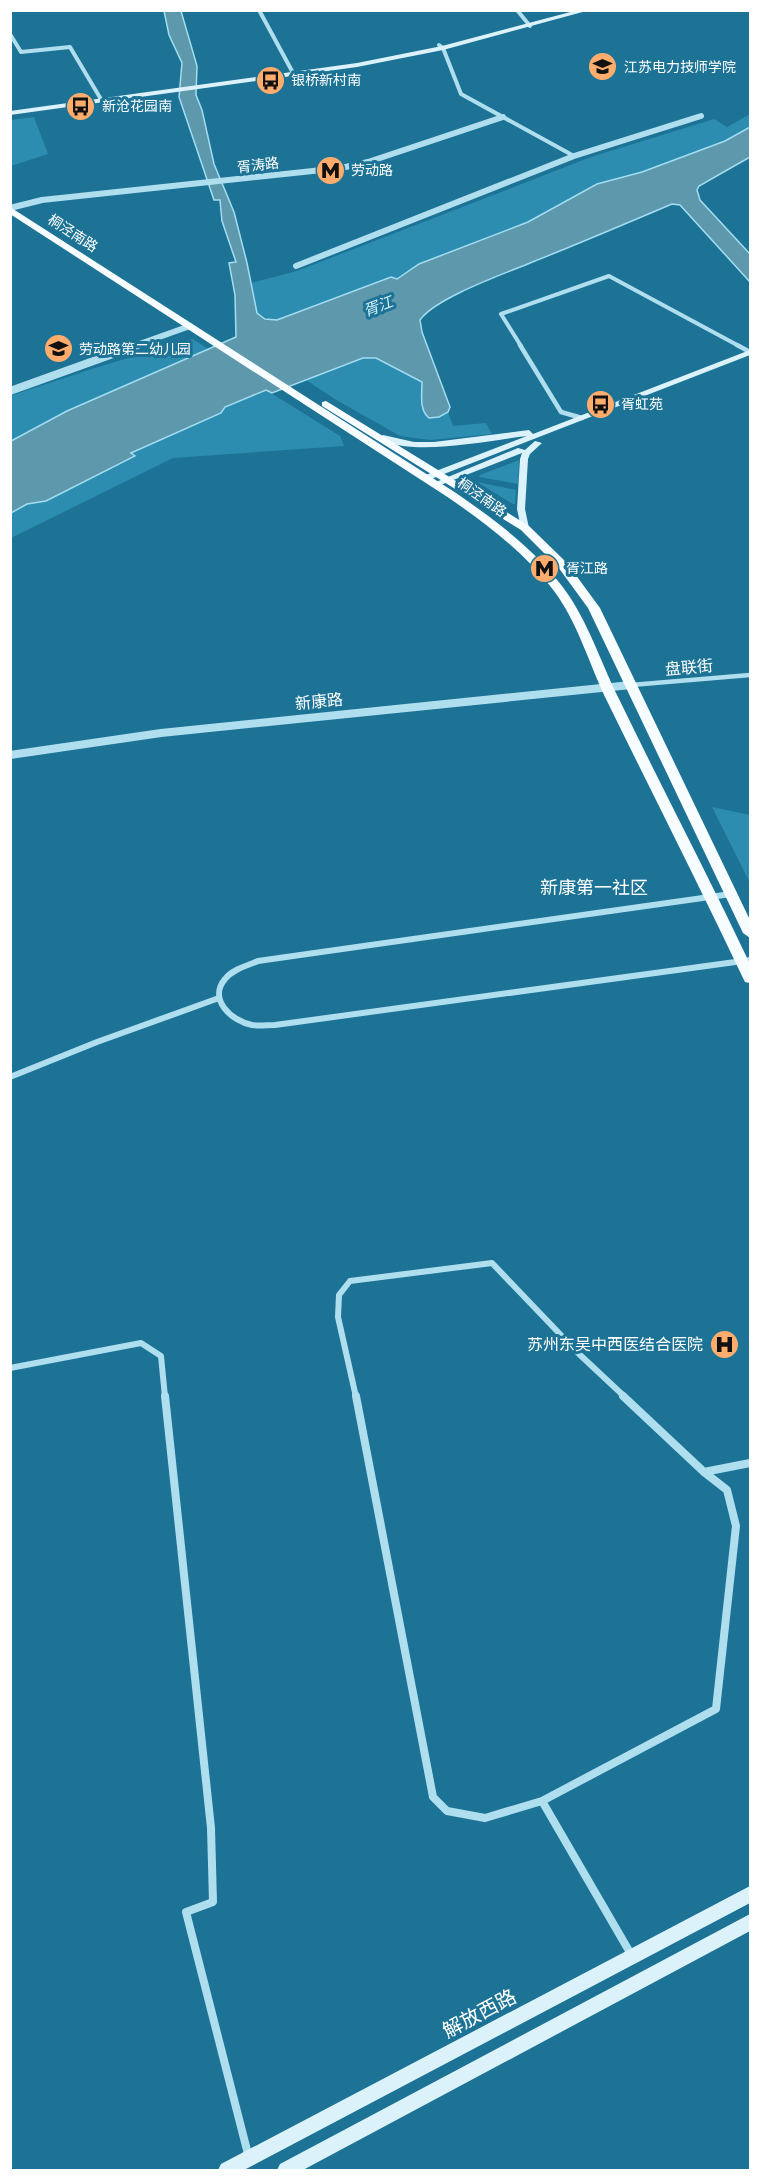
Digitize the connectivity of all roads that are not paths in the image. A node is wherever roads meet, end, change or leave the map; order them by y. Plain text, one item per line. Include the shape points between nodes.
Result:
1 (259, 10) edge
2 (517, 10) edge
3 (572, 10) edge
4 (587, 10) edge
5 (529, 24) junction
6 (10, 34) edge
7 (441, 47) junction
8 (292, 71) junction
9 (198, 85) junction
10 (101, 99) junction
11 (10, 110) edge
12 (701, 116) dead end
13 (503, 117) junction
14 (574, 156) junction
15 (12, 207) edge
16 (296, 266) dead end
17 (190, 326) junction
18 (219, 341) junction
19 (750, 352) edge
20 (750, 359) edge
21 (296, 390) junction
22 (10, 391) edge
23 (582, 418) junction
24 (556, 428) junction
25 (383, 438) junction
26 (538, 443) junction
27 (437, 478) junction
28 (525, 528) junction
29 (750, 675) edge
30 (631, 685) junction
31 (607, 686) junction
32 (10, 755) edge
33 (731, 894) junction
34 (712, 897) junction
35 (750, 933) edge
36 (747, 961) edge
37 (750, 978) edge
38 (219, 998) junction
39 (10, 1077) edge
40 (10, 1368) edge
41 (750, 1463) edge
42 (704, 1472) junction
43 (542, 1802) junction
44 (750, 1894) edge
45 (750, 1922) edge
46 (632, 1956) junction
47 (249, 2159) junction
48 (227, 2170) edge
49 (286, 2170) edge

1 - 8 street
2 - 5 street
3 - 5 main road
4 - 5 main road
5 - 7 main road
6 - 10 street via 21,52 70,47
7 - 8 main road
7 - 9 main road via 344,67
7 - 13 street via 461,94
8 - 9 main road
9 - 10 main road
10 - 11 main road
12 - 14 street
13 - 14 street
13 - 15 street, 胥涛路 via 341,168 42,200
14 - 16 street
15 - 17 main road, 桐泾南路
15 - 18 main road, 桐泾南路
17 - 18 main road, 桐泾南路
17 - 22 street
18 - 21 main road, 桐泾南路
19 - 23 main road
19 - 23 street via 609,276 501,315 561,412
20 - 26 main road
21 - 25 main road, 桐泾南路
21 - 27 main road, 桐泾南路
23 - 24 main road
24 - 25 main road via 434,445
24 - 27 main road
25 - 27 main road, 桐泾南路
26 - 27 main road
26 - 28 main road via 524,459 521,509
27 - 28 main road, 桐泾南路
27 - 31 main road, 桐泾南路 via 502,530 549,577 576,616
28 - 30 main road, 桐泾南路 via 554,554 583,590
29 - 30 street, 盘联街
30 - 31 street, 新康路
30 - 33 main road, 桐泾南路
31 - 32 street, 新康路 via 161,733
31 - 34 main road, 桐泾南路
33 - 34 street
33 - 35 main road, 桐泾南路
34 - 36 main road, 桐泾南路
34 - 38 street via 258,961 226,978 219,988
36 - 37 main road, 桐泾南路
36 - 38 street via 275,1025 251,1025 234,1018 221,1007
38 - 39 street
40 - 47 street via 141,1343 161,1356 211,1828 213,1902 186,1912
41 - 42 street
42 - 43 street via 727,1490 736,1526 716,1709
42 - 43 street via 579,1354 492,1263 350,1281 339,1295 338,1317 433,1797 447,1811 485,1818
43 - 46 street
44 - 46 main road, 解放西路
45 - 49 main road
46 - 47 main road, 解放西路
47 - 48 main road, 解放西路

